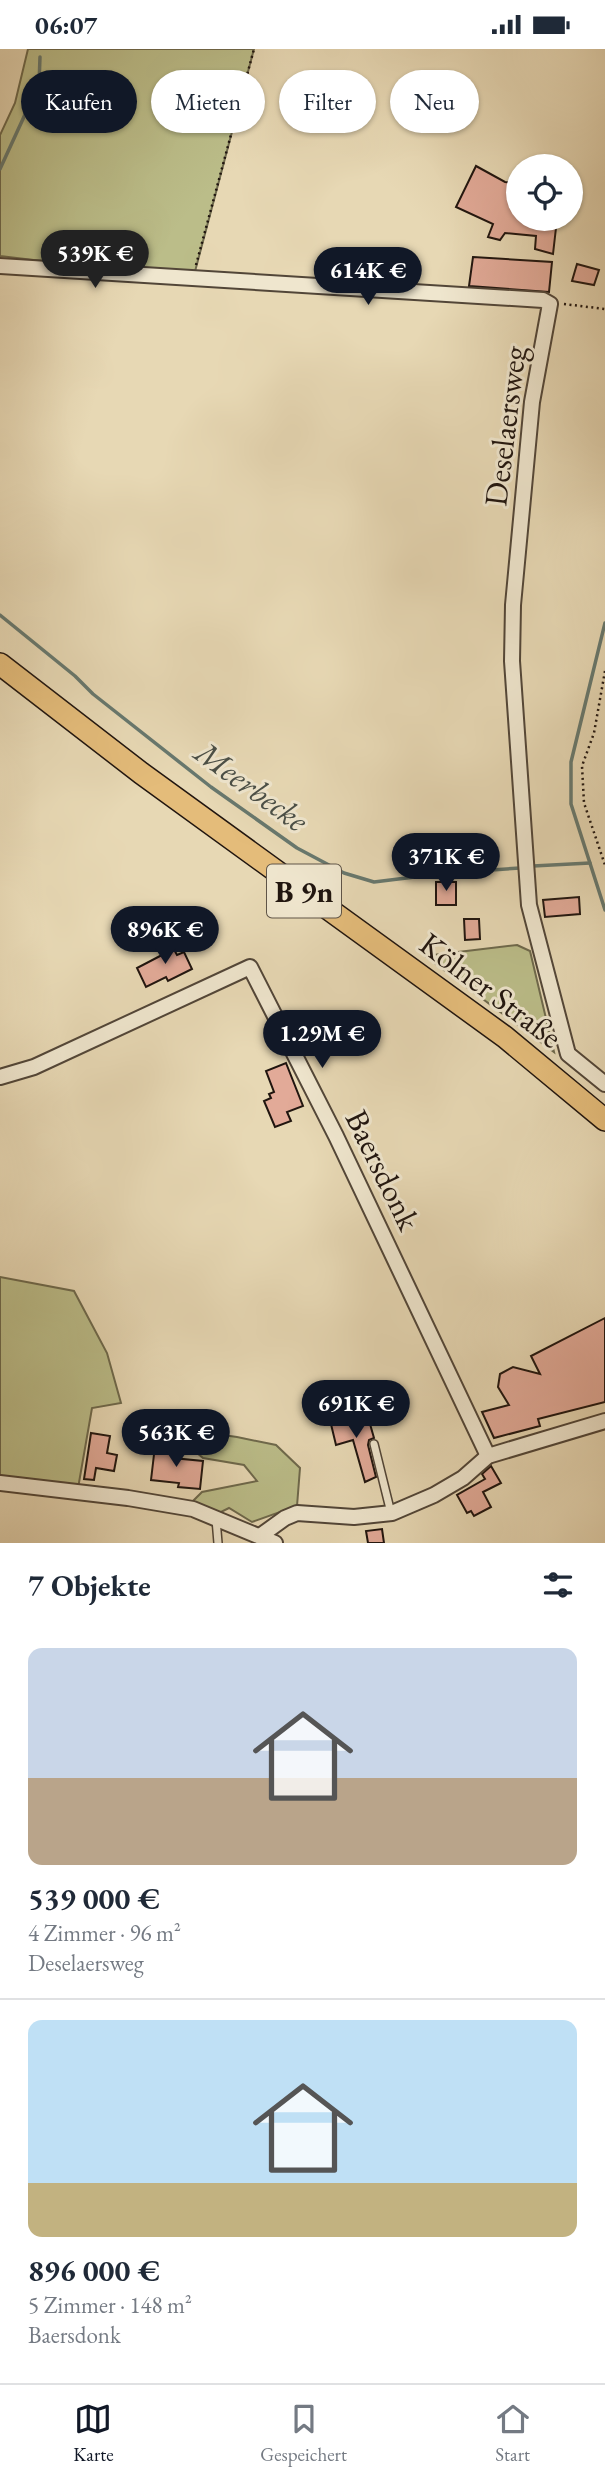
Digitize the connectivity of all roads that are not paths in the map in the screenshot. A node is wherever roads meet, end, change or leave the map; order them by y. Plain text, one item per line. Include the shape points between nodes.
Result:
1 (0, 266) edge
2 (0, 664) edge
3 (0, 1077) edge
4 (605, 1084) edge
5 (605, 1120) edge
6 (605, 1421) edge
7 (374, 1444) dead end
8 (488, 1456) junction
9 (0, 1483) edge
10 (391, 1513) junction
11 (216, 1518) junction
12 (260, 1536) junction
13 (218, 1543) edge
14 (275, 1543) edge

1 - 4 street, Deselaersweg via 551,304 532,403 512,661 529,905 568,1054
2 - 5 main road, Kölner Straße / B 9n via 141,773 505,1037
3 - 8 street, Baersdonk via 34,1067 250,967
6 - 8 street
7 - 10 lane
8 - 10 street via 434,1496
9 - 11 street via 141,1500
10 - 12 street via 354,1517 298,1513
11 - 12 street
11 - 13 lane
12 - 14 street

